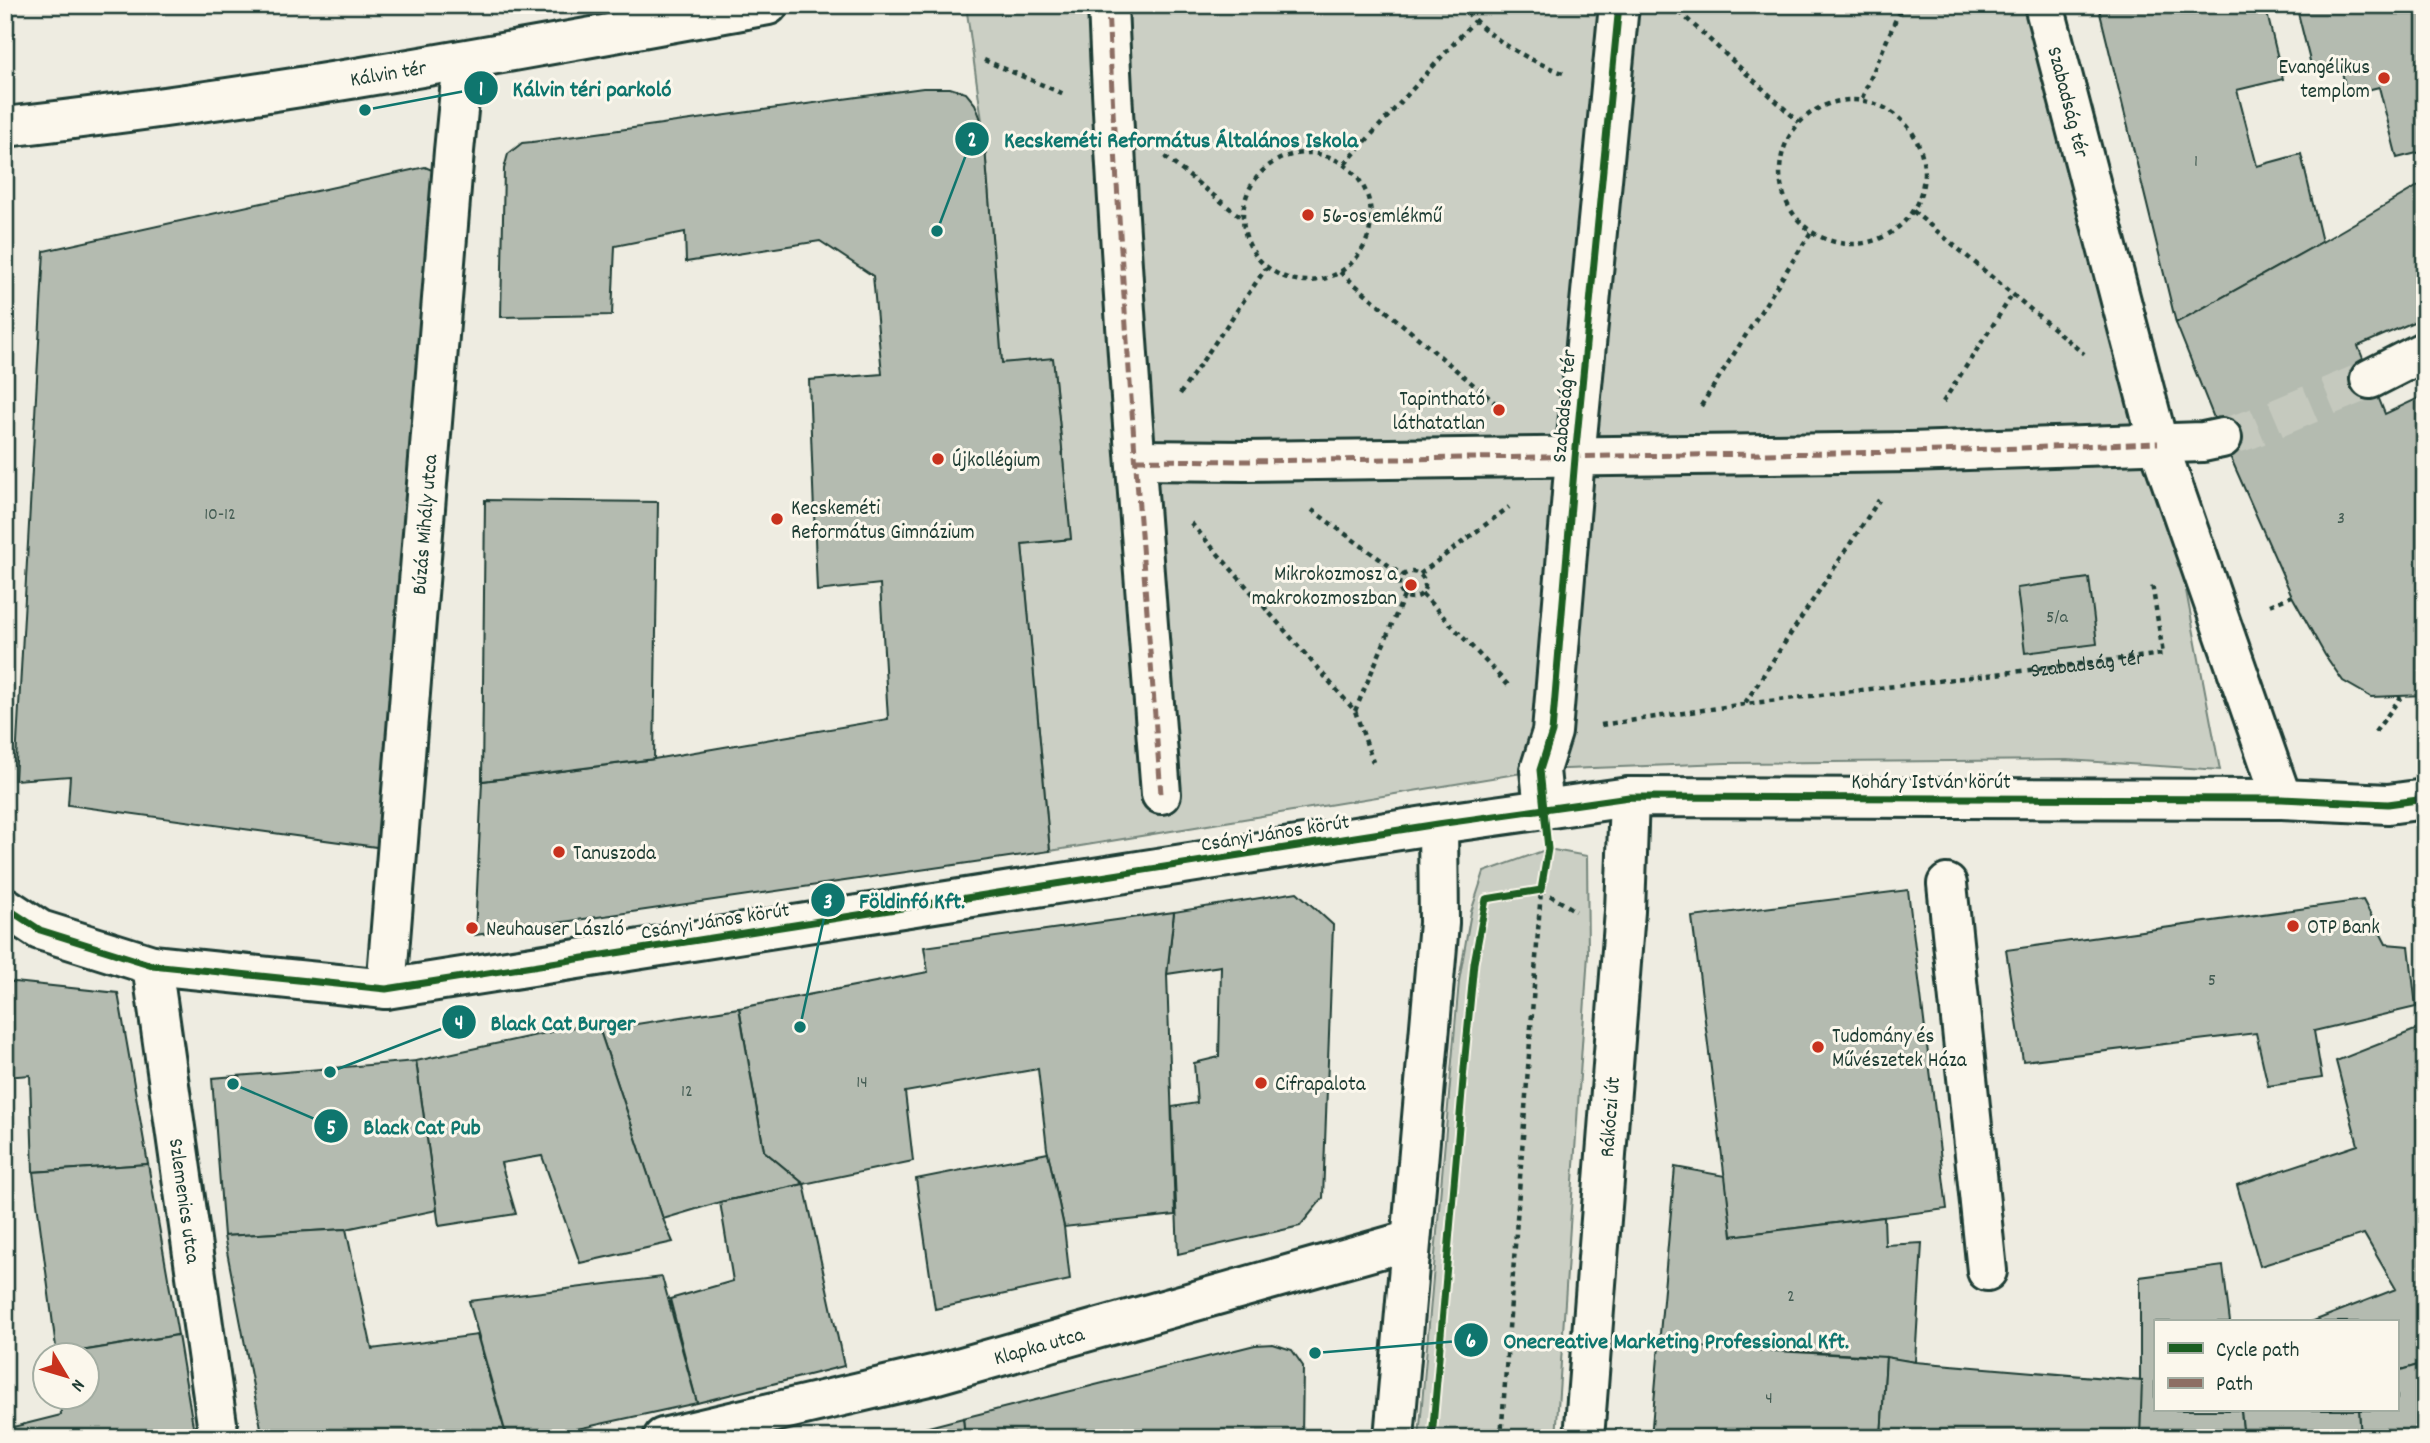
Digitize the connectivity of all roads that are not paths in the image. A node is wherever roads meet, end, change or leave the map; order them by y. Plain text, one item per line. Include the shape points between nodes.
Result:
1 (768, 5) edge
2 (1108, 5) edge
3 (1619, 5) edge
4 (2044, 5) edge
5 (463, 60) junction
6 (5, 127) edge
7 (2425, 351) edge
8 (2370, 379) tunnel mouth
9 (2222, 438) tunnel mouth
10 (2158, 443) junction
11 (1566, 456) junction
12 (1136, 460) junction
13 (1161, 794) dead end
14 (1629, 797) junction
15 (2282, 799) junction
16 (2425, 799) edge
17 (1544, 810) junction
18 (1438, 824) junction
19 (1947, 884) dead end
20 (5, 907) edge
21 (23, 928) edge
22 (152, 965) junction
23 (386, 989) junction
24 (1411, 1240) junction
25 (1987, 1271) dead end
26 (219, 1438) edge
27 (663, 1438) edge
28 (1394, 1438) edge
29 (1584, 1438) edge

1 - 5 street, Kálvin tér
2 - 12 street
3 - 11 street, Szabadság tér
4 - 10 street, Szabadság tér
5 - 6 street, Kálvin tér via 105,116
5 - 23 street, Búzás Mihály utca
7 - 8 street
9 - 10 street
10 - 11 street, Szabadság tér via 1924,452
10 - 15 street, Szabadság tér
11 - 12 street, Szabadság tér
11 - 17 street, Szabadság tér via 1552,732 1540,770
12 - 13 street
14 - 15 street, Koháry István körút
14 - 17 street, Koháry István körút
14 - 29 street, Rákóczi út via 1625,911
15 - 16 street, Koháry István körút via 2388,804
17 - 18 street, Koháry István körút
18 - 23 street, Csányi János körút
18 - 24 street via 1439,923
19 - 25 street
20 - 21 street, Csányi János körút
21 - 22 street, Csányi János körút
22 - 23 street, Csányi János körút
22 - 26 street, Szlemenics utca
24 - 27 street, Klapka utca via 937,1374
24 - 28 street

